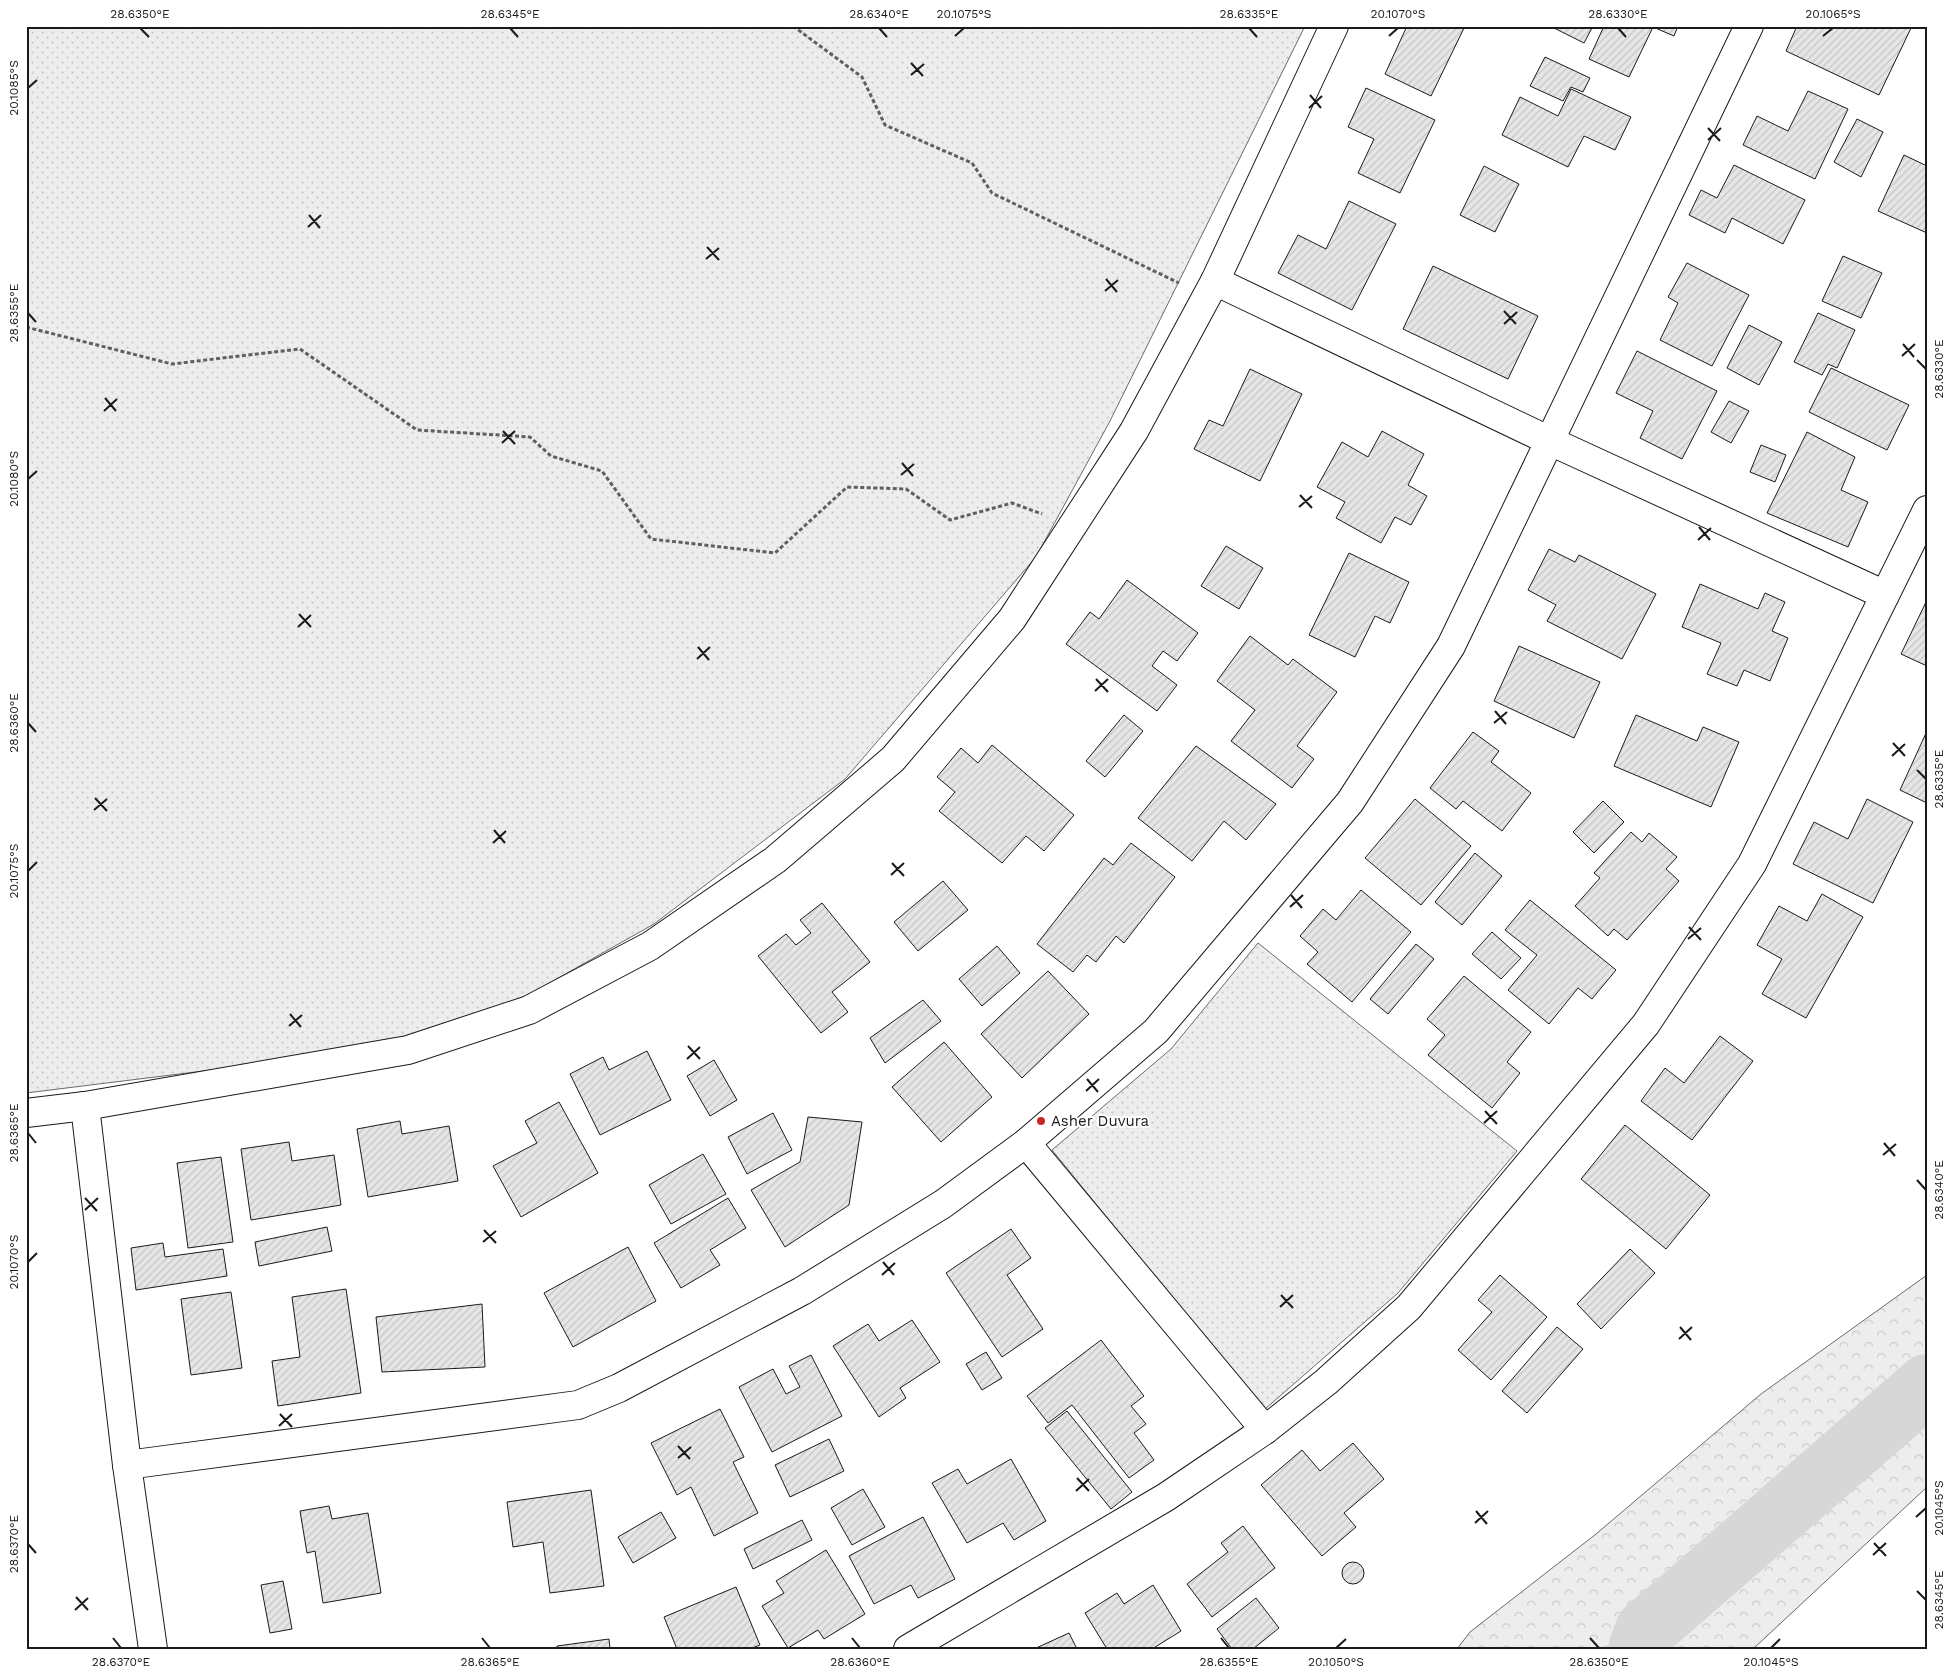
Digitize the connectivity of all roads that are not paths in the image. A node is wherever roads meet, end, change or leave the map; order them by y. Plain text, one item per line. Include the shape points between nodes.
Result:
1 (1334, 26) edge
2 (1749, 26) edge
3 (1210, 289) junction
4 (1550, 440) junction
5 (1927, 510) edge
6 (1886, 595) junction
7 (85, 1106) junction
8 (26, 1114) edge
9 (1026, 1143) junction
10 (1265, 1430) junction
11 (127, 1465) junction
12 (153, 1649) edge
13 (908, 1649) edge

1 - 3 street
2 - 4 street
3 - 4 street
3 - 7 street via 1134,431 1012,619 892,759 775,860 650,946 529,1010 408,1050
4 - 6 street
4 - 9 street via 1451,646 1350,802 1156,1031
5 - 6 street
6 - 10 street via 1752,864 1646,1024 1409,1306 1326,1382
7 - 8 street
7 - 11 street
9 - 10 street
9 - 11 street via 943,1204 802,1291 619,1388 578,1405
10 - 13 street via 1166,1497
11 - 12 street

